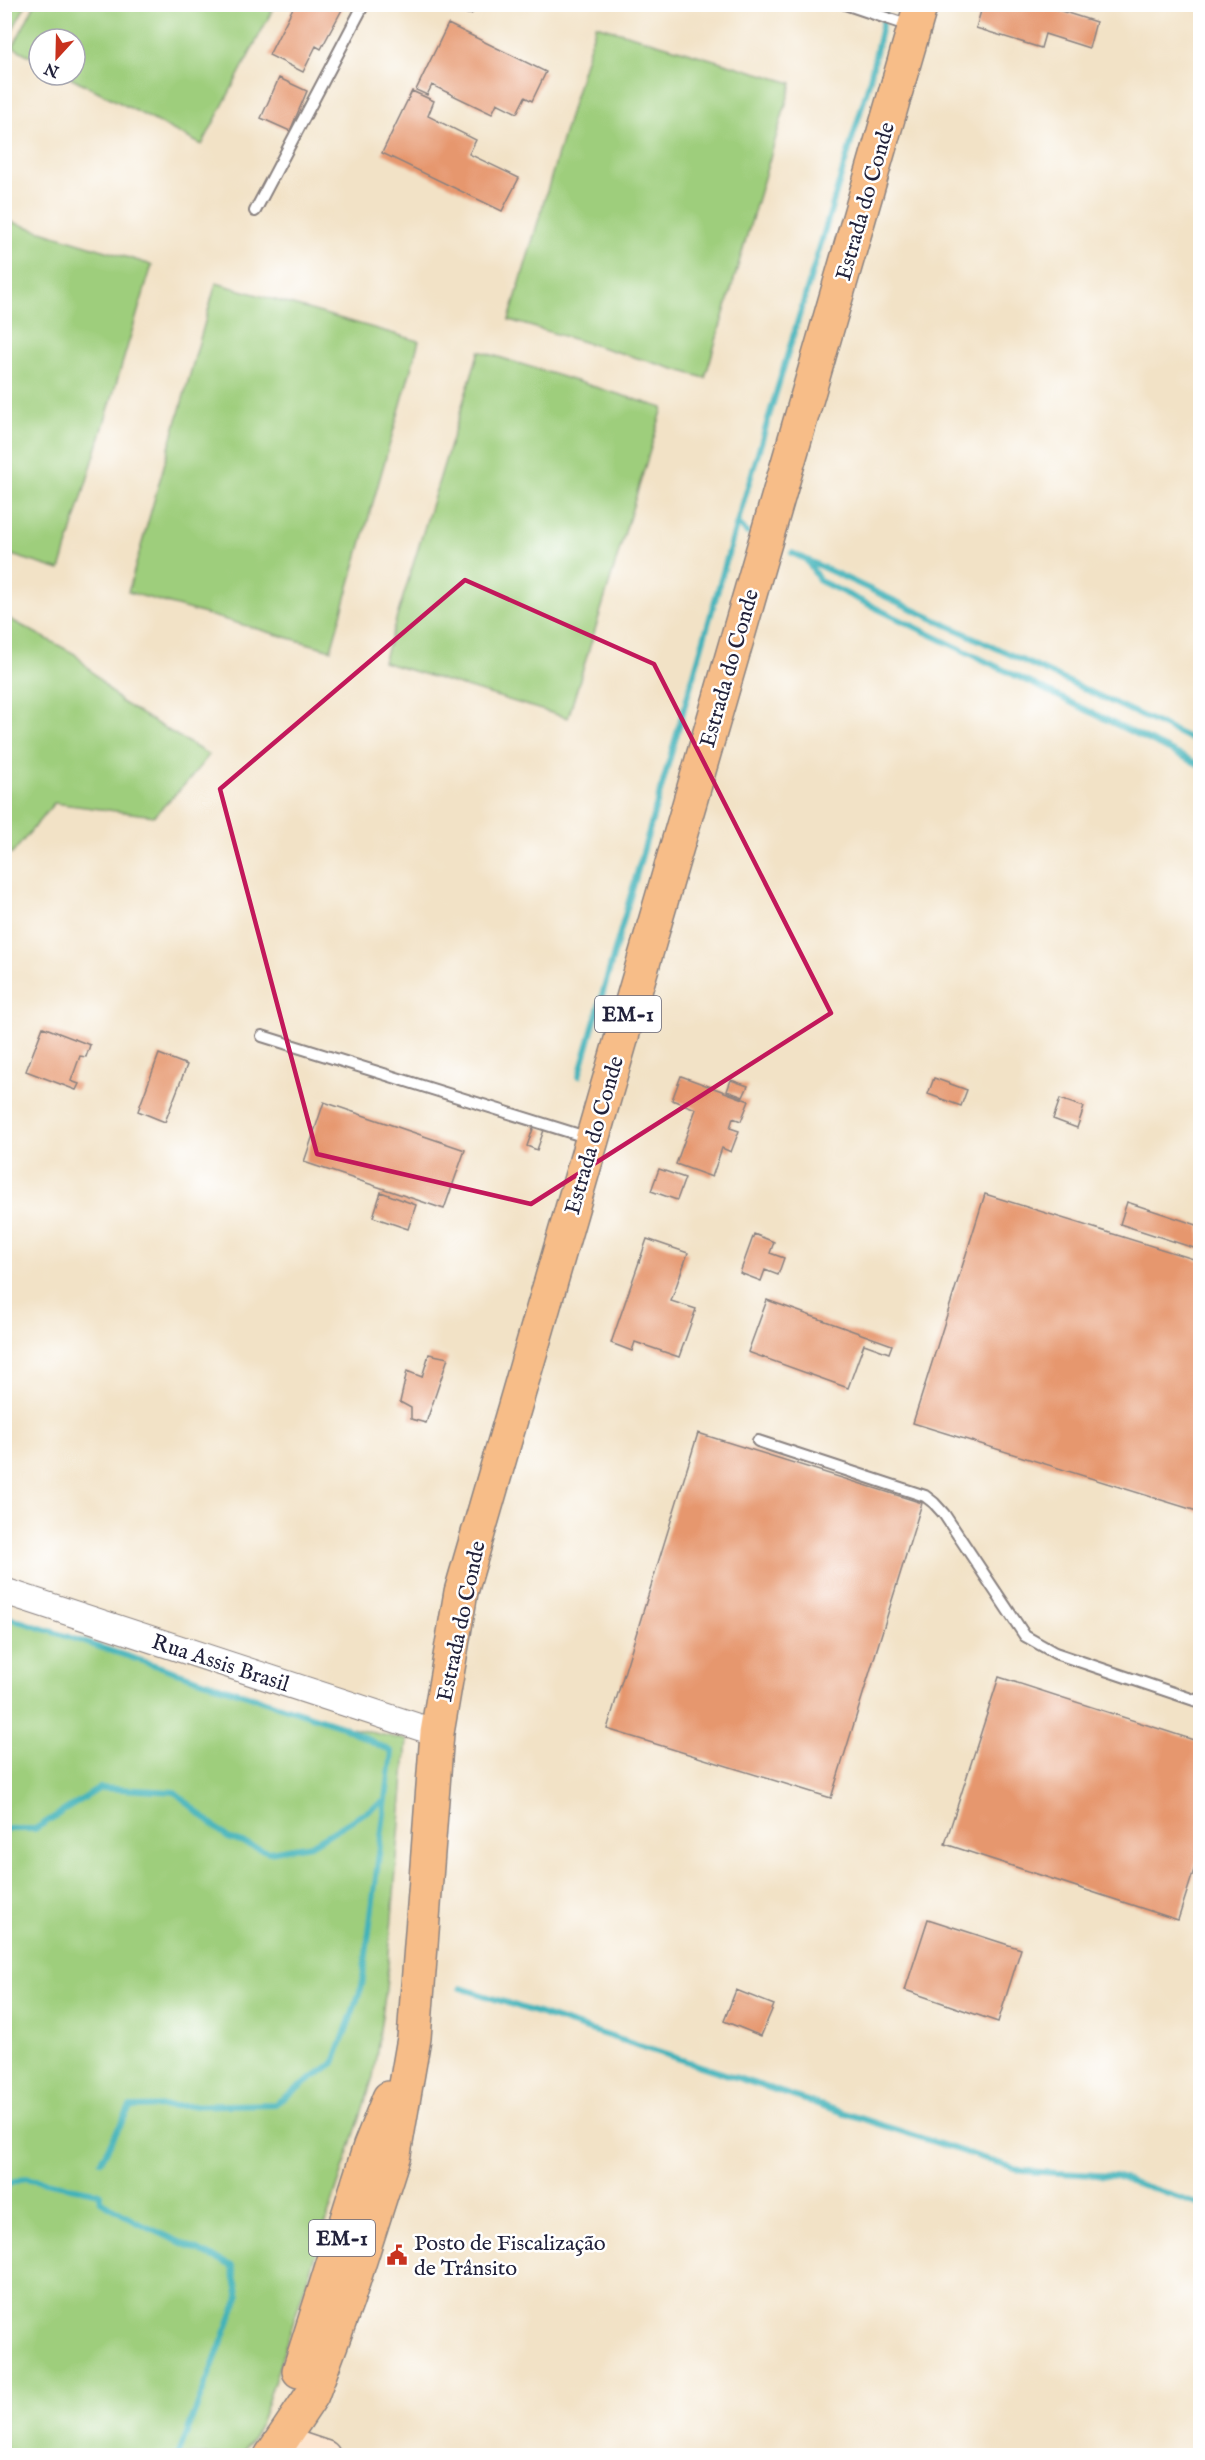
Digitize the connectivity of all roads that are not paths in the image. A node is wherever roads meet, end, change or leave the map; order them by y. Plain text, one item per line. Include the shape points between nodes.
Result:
1 (364, 4) edge
2 (845, 4) edge
3 (909, 17) edge
4 (255, 211) dead end
5 (262, 1036) dead end
6 (592, 1139) junction
7 (758, 1441) dead end
8 (4, 1591) edge
9 (1200, 1702) edge
10 (437, 1733) junction
11 (276, 2448) edge
12 (325, 2456) edge

1 - 4 lane
2 - 3 lane via 877,15
3 - 6 main road, Estrada do Conde / EM-1
5 - 6 lane
6 - 10 main road, Estrada do Conde / EM-1 via 461,1592
7 - 9 lane via 925,1496 944,1514 1025,1636 1056,1653
8 - 10 street, Rua Assis Brasil
10 - 11 main road, Estrada do Conde / EM-1 via 414,2038 370,2146
11 - 12 main road

